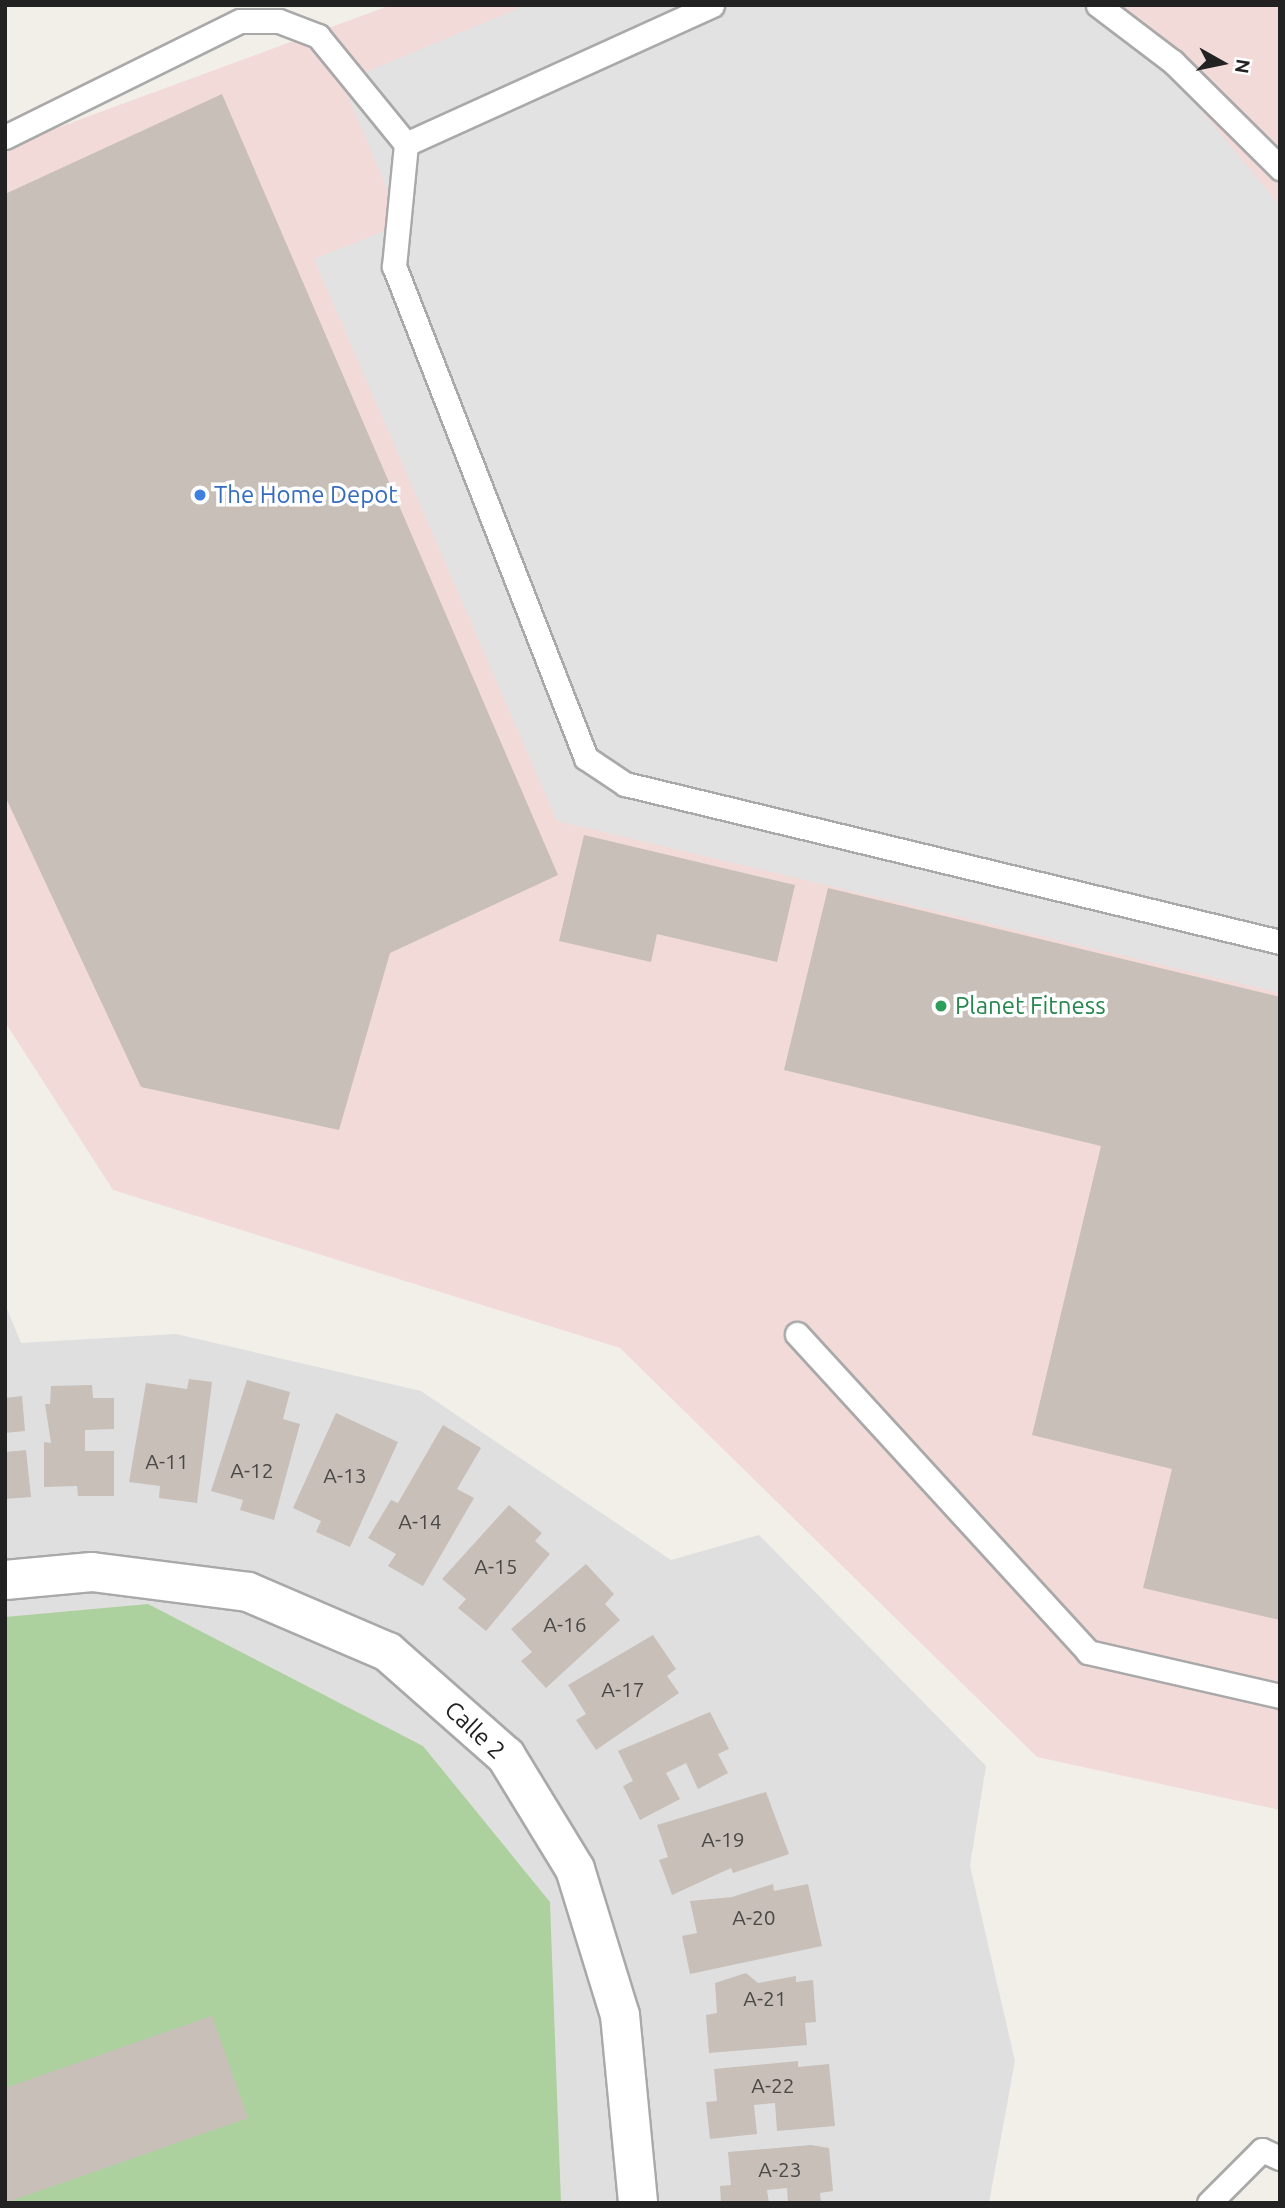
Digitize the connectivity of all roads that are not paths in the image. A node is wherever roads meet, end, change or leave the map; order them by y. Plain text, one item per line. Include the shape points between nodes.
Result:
1 (712, 5) edge
2 (1098, 5) edge
3 (5, 137) edge
4 (406, 144) junction
5 (1280, 168) edge
6 (1280, 942) edge
7 (797, 1334) dead end
8 (5, 1580) edge
9 (1280, 1696) edge
10 (1280, 2158) edge
11 (638, 2203) edge
12 (1209, 2203) edge

1 - 4 lane
2 - 5 lane via 1173,62
3 - 4 lane via 240,20 279,21 318,36
4 - 6 lane via 394,266 586,758 625,784
7 - 9 lane via 1088,1653
8 - 11 street, Calle 2 via 92,1572 248,1592 388,1652 506,1756 575,1869 621,2015
10 - 12 lane via 1262,2151

